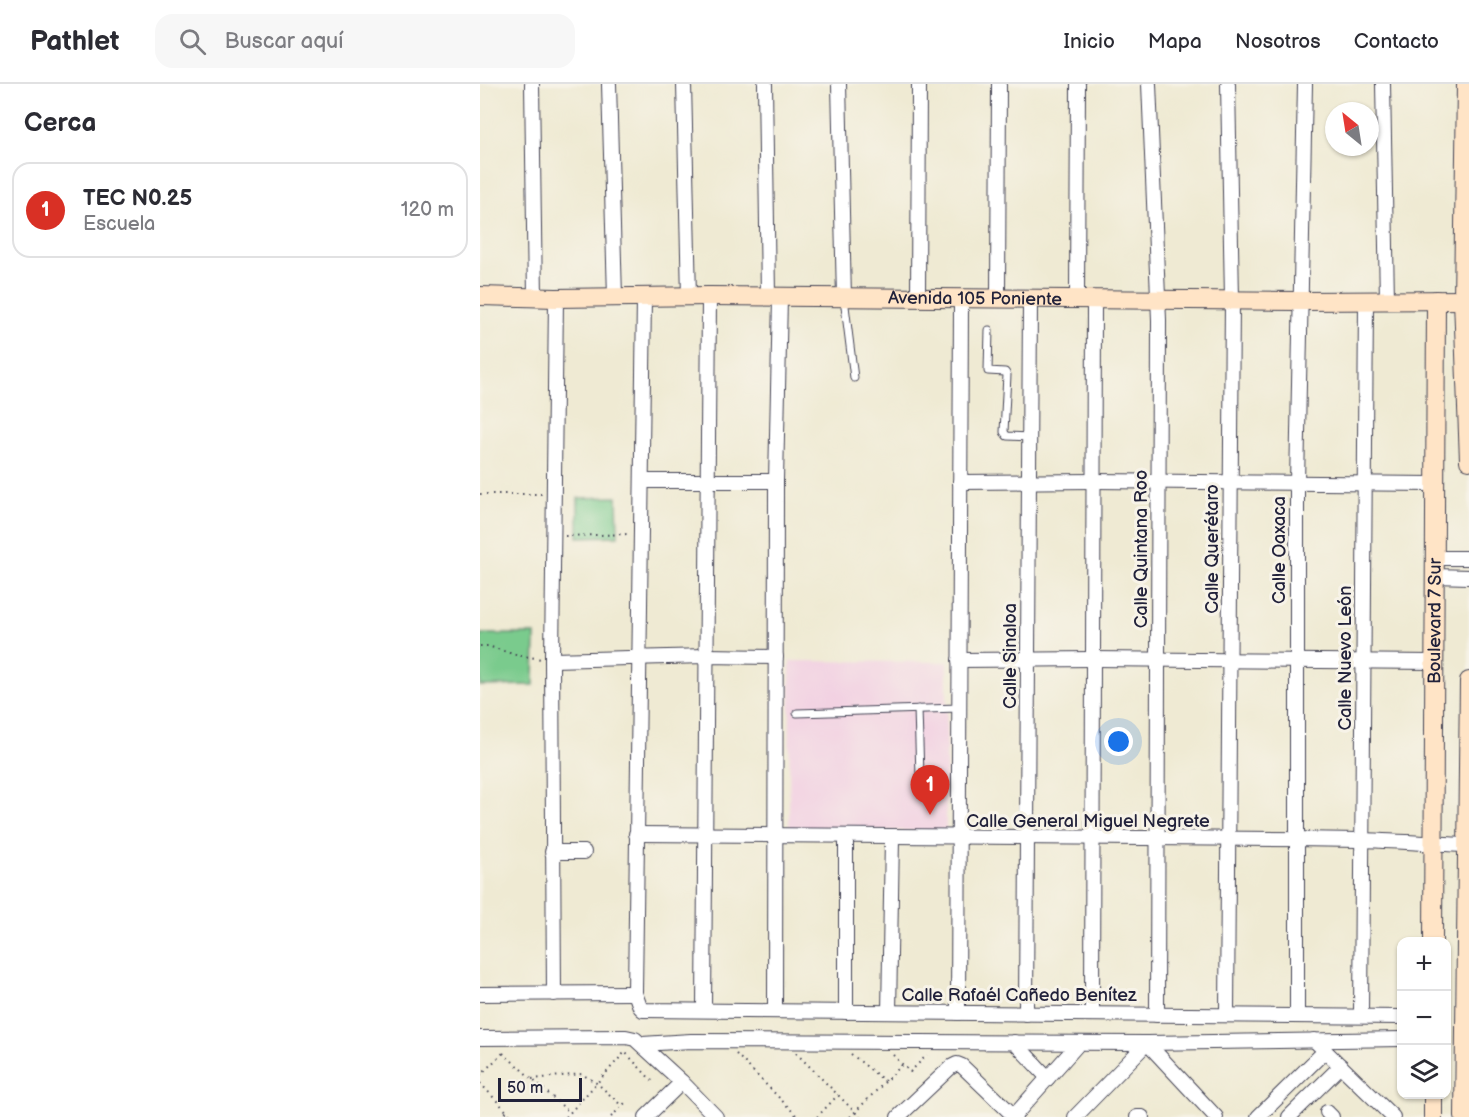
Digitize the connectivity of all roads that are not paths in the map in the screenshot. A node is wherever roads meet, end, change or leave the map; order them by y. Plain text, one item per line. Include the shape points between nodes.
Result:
1 (532, 84) edge
2 (609, 84) edge
3 (684, 84) edge
4 (765, 84) edge
5 (839, 84) edge
6 (919, 84) edge
7 (999, 84) edge
8 (1078, 84) edge
9 (1149, 84) edge
10 (1228, 84) edge
11 (1305, 84) edge
12 (1383, 84) edge
13 (1466, 84) edge
14 (1467, 122) edge
15 (480, 296) edge
16 (709, 296) junction
17 (615, 297) junction
18 (644, 297) junction
19 (689, 297) junction
20 (535, 298) junction
21 (556, 298) junction
22 (774, 298) junction
23 (844, 298) junction
24 (918, 298) junction
25 (961, 298) junction
26 (998, 298) junction
27 (1030, 298) junction
28 (1086, 299) junction
29 (1232, 299) junction
30 (1158, 300) junction
31 (1366, 300) junction
32 (1387, 300) junction
33 (1436, 300) junction
34 (1466, 300) edge
35 (1301, 301) junction
36 (989, 330) dead end
37 (854, 378) dead end
38 (1029, 437) junction
39 (1469, 461) edge
40 (708, 480) junction
41 (642, 481) junction
42 (1094, 481) junction
43 (776, 482) junction
44 (960, 482) junction
45 (1029, 482) junction
46 (1159, 483) junction
47 (1231, 483) junction
48 (1297, 484) junction
49 (1365, 484) junction
50 (1435, 484) junction
51 (1435, 558) junction
52 (1469, 558) edge
53 (1435, 576) junction
54 (1469, 577) edge
55 (706, 656) junction
56 (776, 657) junction
57 (640, 658) junction
58 (1093, 659) junction
59 (552, 660) junction
60 (959, 660) junction
61 (1028, 661) junction
62 (1158, 661) junction
63 (1229, 661) junction
64 (1297, 662) junction
65 (1363, 662) junction
66 (1435, 662) junction
67 (1469, 681) edge
68 (959, 708) junction
69 (918, 709) junction
70 (797, 713) dead end
71 (1469, 726) edge
72 (920, 776) dead end
73 (636, 834) junction
74 (705, 836) junction
75 (776, 837) junction
76 (846, 837) junction
77 (1093, 837) junction
78 (892, 838) junction
79 (958, 838) junction
80 (1027, 838) junction
81 (1158, 839) junction
82 (1228, 840) junction
83 (1297, 840) junction
84 (1362, 840) junction
85 (1433, 843) junction
86 (1468, 845) edge
87 (552, 852) junction
88 (584, 852) dead end
89 (1433, 937) edge
90 (480, 994) edge
91 (554, 994) junction
92 (637, 999) junction
93 (704, 1010) junction
94 (775, 1010) junction
95 (846, 1012) junction
96 (889, 1012) junction
97 (958, 1013) junction
98 (1092, 1013) junction
99 (1026, 1014) junction
100 (1157, 1015) junction
101 (1227, 1015) junction
102 (1297, 1016) junction
103 (1361, 1016) junction
104 (1397, 1017) edge
105 (480, 1038) edge
106 (1397, 1039) edge
107 (1314, 1040) junction
108 (638, 1041) junction
109 (1014, 1042) junction
110 (1079, 1043) junction
111 (1147, 1043) junction
112 (1325, 1051) junction
113 (1341, 1066) junction
114 (1467, 1069) edge
115 (1048, 1078) junction
116 (682, 1082) junction
117 (1433, 1099) edge
118 (1085, 1107) junction
119 (1266, 1114) edge
120 (646, 1117) edge
121 (716, 1117) edge
122 (898, 1117) edge
123 (1015, 1117) edge
124 (1075, 1117) edge
125 (1096, 1117) edge
126 (1137, 1117) edge
127 (1142, 1117) edge
128 (1216, 1117) edge
129 (1289, 1117) edge
130 (1393, 1117) edge
131 (1433, 1117) edge
132 (1464, 1117) edge

1 - 20 street
2 - 17 street
3 - 19 street
4 - 22 street
5 - 23 street
6 - 24 street
7 - 26 street
8 - 28 street
9 - 30 street, Calle Quintana Roo
10 - 29 street, Calle Querétaro
11 - 35 street, Calle Oaxaca
12 - 32 street
13 - 14 street
14 - 34 street
15 - 20 street, Avenida 105 Poniente
16 - 19 street, Avenida 105 Poniente
16 - 22 street, Avenida 105 Poniente
16 - 40 street
17 - 18 street, Avenida 105 Poniente
17 - 21 street, Avenida 105 Poniente
18 - 19 street, Avenida 105 Poniente
18 - 41 street
20 - 21 street, Avenida 105 Poniente
21 - 59 street
22 - 23 street, Avenida 105 Poniente
22 - 43 street
23 - 24 street, Avenida 105 Poniente
23 - 37 lane
24 - 25 street, Avenida 105 Poniente
25 - 26 street, Avenida 105 Poniente
25 - 44 street
26 - 27 street, Avenida 105 Poniente
27 - 28 street, Avenida 105 Poniente
27 - 38 street, Calle Sinaloa
28 - 30 street, Avenida 105 Poniente
28 - 42 street
29 - 30 street, Avenida 105 Poniente
29 - 35 street, Avenida 105 Poniente
29 - 47 street, Calle Querétaro
30 - 46 street, Calle Quintana Roo
31 - 32 street, Avenida 105 Poniente
31 - 35 street, Avenida 105 Poniente
31 - 49 street, Calle Nuevo León
32 - 33 street, Avenida 105 Poniente
33 - 34 street, Avenida 105 Poniente
33 - 50 street, Boulevard 7 Sur
34 - 39 street
35 - 48 street, Calle Oaxaca
36 - 38 lane via 988,370 1007,375 1004,432 1007,436
38 - 45 street, Calle Sinaloa
40 - 41 street
40 - 43 street
40 - 55 street
41 - 57 street
42 - 45 street
42 - 46 street
42 - 58 street
43 - 56 street
44 - 45 street
44 - 60 street
45 - 61 street, Calle Sinaloa
46 - 47 street
46 - 62 street, Calle Quintana Roo
47 - 48 street
47 - 63 street, Calle Querétaro
48 - 49 street
48 - 64 street, Calle Oaxaca
49 - 50 street
49 - 65 street, Calle Nuevo León
50 - 51 street, Boulevard 7 Sur
51 - 52 street
51 - 53 street, Boulevard 7 Sur
53 - 54 street
53 - 66 street, Boulevard 7 Sur
55 - 56 street
55 - 57 street
55 - 74 street
56 - 75 street
57 - 59 street
57 - 73 street
58 - 61 street
58 - 62 street
58 - 77 street
59 - 87 street
60 - 61 street
60 - 68 street
61 - 80 street, Calle Sinaloa
62 - 63 street
62 - 81 street, Calle Quintana Roo
63 - 64 street
63 - 82 street, Calle Querétaro
64 - 65 street
64 - 83 street, Calle Oaxaca
65 - 66 street
65 - 84 street, Calle Nuevo León
66 - 85 street, Boulevard 7 Sur
67 - 71 street, Boulevard 7 Sur
68 - 69 lane
68 - 79 street
69 - 70 lane
69 - 72 lane
71 - 86 street, Boulevard 7 Sur
73 - 74 street, Calle General Miguel Negrete
73 - 92 street
74 - 75 street, Calle General Miguel Negrete
74 - 93 street
75 - 76 street, Calle General Miguel Negrete
75 - 94 street
76 - 78 street, Calle General Miguel Negrete
76 - 95 street
77 - 80 street, Calle General Miguel Negrete
77 - 81 street, Calle General Miguel Negrete
77 - 98 street
78 - 79 street, Calle General Miguel Negrete
78 - 96 street
79 - 80 street, Calle General Miguel Negrete
79 - 97 street
80 - 99 street, Calle Sinaloa
81 - 82 street, Calle General Miguel Negrete
81 - 100 street, Calle Quintana Roo
82 - 83 street, Calle General Miguel Negrete
82 - 101 street, Calle Querétaro
83 - 84 street, Calle General Miguel Negrete
83 - 102 street, Calle Oaxaca
84 - 85 street, Calle General Miguel Negrete
84 - 103 street, Calle Nuevo León
85 - 86 street, Calle General Miguel Negrete
85 - 89 street, Boulevard 7 Sur
86 - 114 street, Boulevard 7 Sur
87 - 88 street
87 - 91 street
90 - 91 street, Calle Rafaél Cañedo Benítez
91 - 92 street, Calle Rafaél Cañedo Benítez
92 - 93 street, Calle Rafaél Cañedo Benítez via 644,1010
93 - 94 street, Calle Rafaél Cañedo Benítez
94 - 95 street, Calle Rafaél Cañedo Benítez
95 - 96 street, Calle Rafaél Cañedo Benítez
96 - 97 street, Calle Rafaél Cañedo Benítez
97 - 99 street, Calle Rafaél Cañedo Benítez
98 - 99 street, Calle Rafaél Cañedo Benítez
98 - 100 street, Calle Rafaél Cañedo Benítez
100 - 101 street, Calle Rafaél Cañedo Benítez
101 - 102 street, Calle Rafaél Cañedo Benítez
102 - 103 street, Calle Rafaél Cañedo Benítez
103 - 104 street, Calle Rafaél Cañedo Benítez
105 - 108 street via 626,1037
106 - 107 street
107 - 111 street
107 - 112 street
108 - 109 street
108 - 116 street
109 - 110 street
109 - 115 street
110 - 111 street
110 - 115 street
111 - 118 street
111 - 128 street
112 - 113 street
112 - 119 street
113 - 129 street
113 - 130 street
114 - 132 street, Boulevard 7 Sur
115 - 123 street
116 - 120 street
116 - 121 street
117 - 131 street
118 - 124 street
118 - 125 street
122 - 123 street via 957,1064
126 - 127 street

